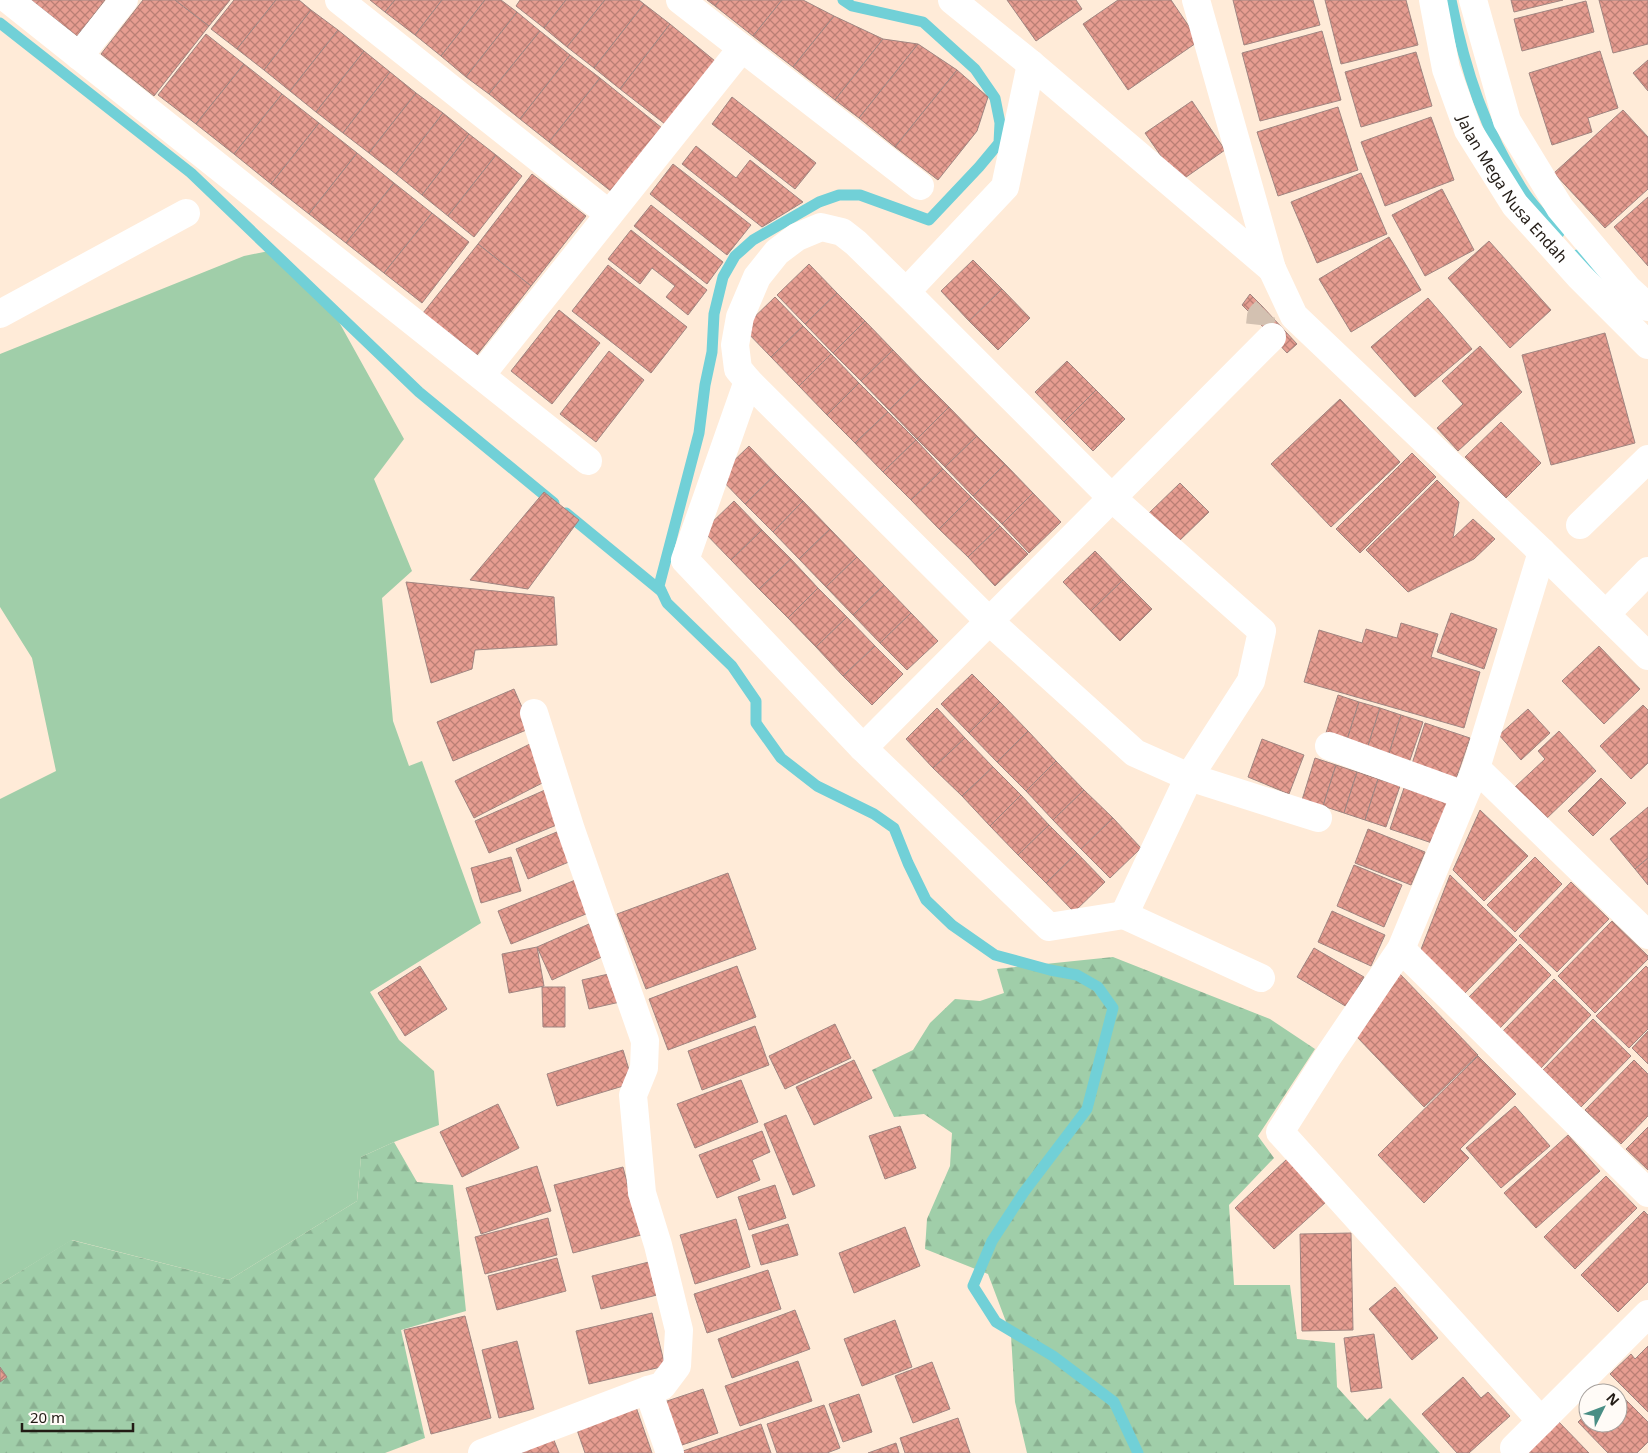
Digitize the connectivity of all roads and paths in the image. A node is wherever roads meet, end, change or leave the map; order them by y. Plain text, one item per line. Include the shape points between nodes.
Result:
1 (9, 0) edge
2 (124, 0) edge
3 (339, 0) edge
4 (680, 0) edge
5 (952, 0) edge
6 (1196, 0) edge
7 (1433, 0) edge
8 (1474, 0) edge
9 (742, 48) junction
10 (79, 56) junction
11 (1031, 64) junction
12 (920, 186) dead end
13 (186, 213) dead end
14 (609, 214) junction
15 (1272, 269) junction
16 (906, 292) junction
17 (1648, 307) edge
18 (0, 314) edge
19 (1274, 323) junction
20 (1648, 345) edge
21 (481, 375) junction
22 (748, 381) junction
23 (1648, 459) edge
24 (588, 461) dead end
25 (1112, 498) junction
26 (1580, 525) dead end
27 (1542, 552) junction
28 (1648, 571) edge
29 (1606, 614) junction
30 (990, 621) junction
31 (1648, 656) edge
32 (534, 713) dead end
33 (1329, 746) dead end
34 (863, 748) junction
35 (1476, 768) junction
36 (1188, 777) junction
37 (1464, 795) junction
38 (1318, 818) dead end
39 (1124, 915) junction
40 (1648, 935) edge
41 (1401, 949) junction
42 (1261, 978) dead end
43 (1648, 1193) edge
44 (1648, 1314) edge
45 (648, 1390) junction
46 (1540, 1421) junction
47 (1514, 1448) dead end
48 (482, 1453) edge
49 (670, 1453) edge

1 - 10 street
2 - 10 street
3 - 14 street
4 - 9 street
5 - 11 street
6 - 15 street
7 - 20 street, Jalan Mega Nusa Endah via 1446,69 1468,130 1515,205 1580,278
8 - 17 street via 1507,121 1560,208 1628,289
9 - 12 street
9 - 14 street
10 - 21 street
11 - 15 street
11 - 16 street via 1004,186
13 - 18 street
14 - 21 street
15 - 19 street
16 - 22 street via 842,232 821,227 797,237 777,252 757,277 740,317 735,344 738,369
16 - 25 street
19 - 25 street
19 - 27 street
21 - 24 street
22 - 30 street
22 - 34 street via 685,560
23 - 26 street
25 - 30 street
25 - 36 street via 1262,632 1251,681
27 - 29 street
27 - 35 street
28 - 29 street
29 - 31 street
30 - 34 street
30 - 36 street via 1135,752
32 - 45 street via 645,1042 644,1068 634,1095 642,1193 678,1330 677,1366 662,1386
33 - 37 street
34 - 39 street via 1049,928
35 - 37 street
35 - 40 street
36 - 38 street
36 - 39 street
37 - 41 street
39 - 42 street
41 - 43 street
41 - 46 street via 1280,1132
44 - 46 street
45 - 48 street
45 - 49 street
46 - 47 street

